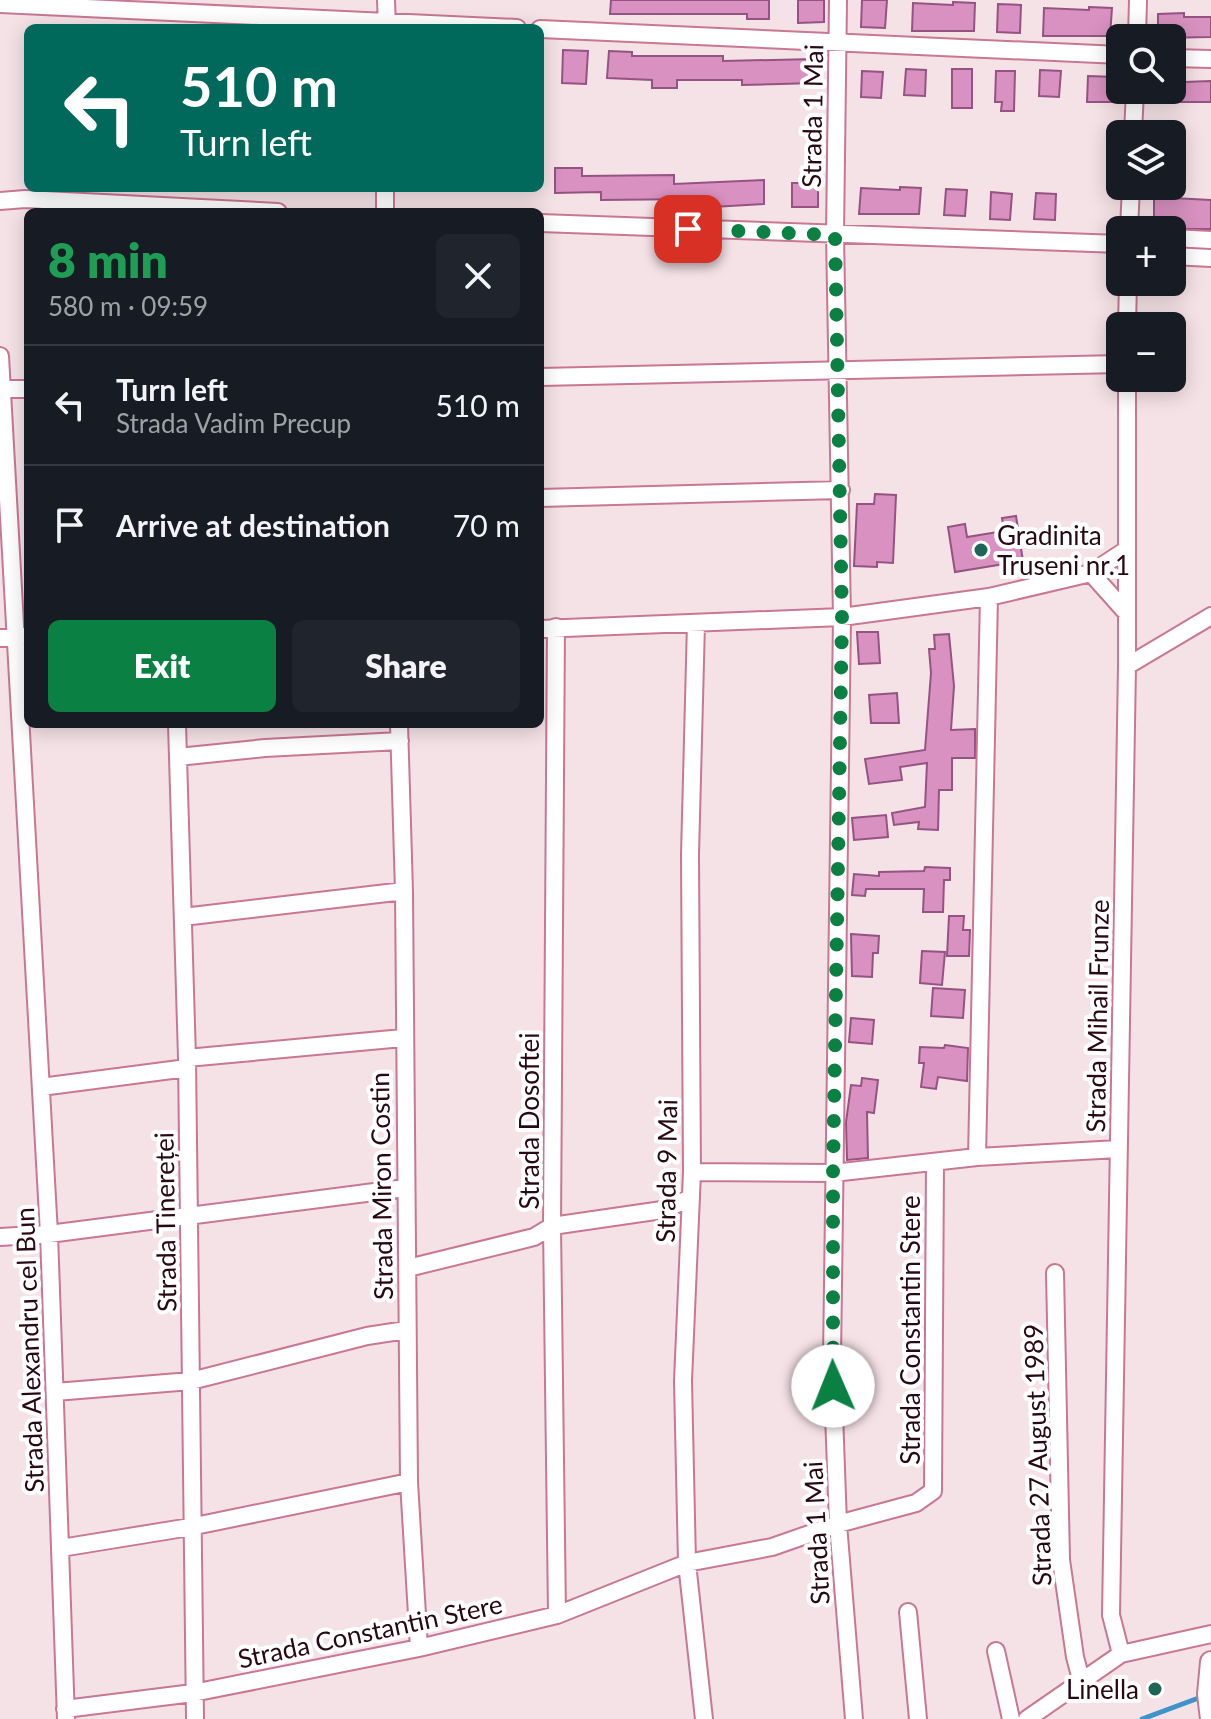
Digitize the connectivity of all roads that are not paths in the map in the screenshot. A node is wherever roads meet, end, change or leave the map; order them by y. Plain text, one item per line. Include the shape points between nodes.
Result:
1 (386, 0) edge
2 (838, 0) edge
3 (1138, 0) edge
4 (0, 4) edge
5 (369, 24) edge
6 (387, 24) edge
7 (1137, 24) edge
8 (544, 29) edge
9 (837, 41) junction
10 (1106, 54) edge
11 (1186, 58) edge
12 (1211, 59) edge
13 (0, 201) edge
14 (200, 208) edge
15 (544, 223) edge
16 (835, 235) junction
17 (1186, 239) edge
18 (1211, 240) edge
19 (1106, 244) edge
20 (1186, 257) edge
21 (1211, 258) edge
22 (0, 356) edge
23 (1106, 364) edge
24 (837, 370) junction
25 (544, 377) edge
26 (2, 389) junction
27 (24, 389) edge
28 (1127, 392) edge
29 (841, 490) junction
30 (544, 498) edge
31 (10, 508) junction
32 (24, 508) edge
33 (1126, 550) junction
34 (1091, 573) junction
35 (989, 597) junction
36 (1124, 610) junction
37 (1211, 616) edge
38 (842, 617) junction
39 (696, 623) junction
40 (548, 628) edge
41 (15, 636) edge
42 (1127, 666) junction
43 (177, 728) edge
44 (399, 732) edge
45 (178, 757) junction
46 (404, 891) junction
47 (183, 917) junction
48 (403, 1038) junction
49 (187, 1063) junction
50 (41, 1087) junction
51 (1118, 1149) junction
52 (977, 1157) junction
53 (935, 1162) junction
54 (692, 1172) junction
55 (833, 1173) junction
56 (405, 1188) junction
57 (691, 1198) junction
58 (189, 1215) junction
59 (552, 1226) junction
60 (49, 1234) junction
61 (0, 1237) edge
62 (408, 1268) junction
63 (1055, 1273) dead end
64 (406, 1330) junction
65 (191, 1381) junction
66 (55, 1392) junction
67 (409, 1482) junction
68 (838, 1524) junction
69 (190, 1527) junction
70 (61, 1548) junction
71 (687, 1563) junction
72 (908, 1612) dead end
73 (557, 1615) junction
74 (1211, 1634) edge
75 (419, 1648) junction
76 (996, 1651) dead end
77 (1121, 1654) junction
78 (1211, 1662) edge
79 (1082, 1683) junction
80 (193, 1693) junction
81 (66, 1714) edge
82 (195, 1719) edge
83 (704, 1719) edge
84 (854, 1719) edge
85 (918, 1719) edge
86 (1011, 1719) edge
87 (1027, 1719) edge
88 (1211, 1719) edge

1 - 6 street
2 - 9 street, Strada 1 Mai
3 - 7 street
4 - 5 street
8 - 9 street
9 - 10 street
9 - 16 street, Strada 1 Mai
11 - 12 street
13 - 14 street
15 - 16 street
16 - 19 street
16 - 24 street, Strada 1 Mai
17 - 18 street
20 - 21 street
22 - 26 street, Strada Alexandru cel Bun
23 - 24 street
24 - 25 street
24 - 29 street, Strada 1 Mai
26 - 27 street
26 - 31 street, Strada Alexandru cel Bun
28 - 33 street, Strada Mihail Frunze
29 - 30 street
29 - 38 street, Strada 1 Mai
31 - 32 street
31 - 41 street, Strada Alexandru cel Bun
33 - 34 street
33 - 36 street, Strada Mihail Frunze
34 - 35 street
34 - 36 street
35 - 38 street
35 - 52 street
36 - 42 street, Strada Mihail Frunze
37 - 42 street
38 - 39 street
38 - 55 street, Strada 1 Mai
39 - 40 street
39 - 54 street, Strada 9 Mai via 690,855
40 - 59 street, Strada Dosoftei
41 - 50 street, Strada Alexandru cel Bun
42 - 51 street, Strada Mihail Frunze
43 - 45 street, Strada Tinereței
44 - 45 street
44 - 46 street, Strada Miron Costin
45 - 47 street, Strada Tinereței
46 - 47 street
46 - 48 street, Strada Miron Costin
47 - 49 street, Strada Tinereței
48 - 49 street
48 - 56 street, Strada Miron Costin
49 - 50 street
49 - 58 street, Strada Tinereței
50 - 60 street, Strada Alexandru cel Bun
51 - 52 street, Strada Constantin Stere
51 - 77 street, Strada Mihail Frunze via 1111,1615
52 - 53 street, Strada Constantin Stere
53 - 55 street
53 - 68 street, Strada Constantin Stere via 933,1491 916,1503
54 - 55 street
54 - 57 street, Strada 9 Mai
55 - 68 street, Strada 1 Mai
56 - 58 street
56 - 62 street, Strada Miron Costin
57 - 59 street via 662,1210
57 - 71 street, Strada 9 Mai via 683,1381
58 - 60 street
58 - 65 street, Strada Tinereței
59 - 62 street via 534,1237
59 - 73 street, Strada Dosoftei
60 - 61 street
60 - 66 street, Strada Alexandru cel Bun
62 - 64 street, Strada Miron Costin
63 - 79 street, Strada 27 August 1989 via 1061,1560
64 - 65 street
64 - 67 street, Strada Miron Costin
65 - 66 street
65 - 69 street, Strada Tinereței
66 - 70 street, Strada Alexandru cel Bun
67 - 69 street
67 - 75 street, Strada Miron Costin
68 - 71 street, Strada Constantin Stere via 772,1547
68 - 84 street, Strada 1 Mai
69 - 70 street
69 - 80 street, Strada Tinereței
70 - 81 street, Strada Alexandru cel Bun
71 - 73 street, Strada Constantin Stere
71 - 83 street, Strada 9 Mai
72 - 85 street
73 - 75 street, Strada Constantin Stere
74 - 77 street
75 - 80 street, Strada Constantin Stere
76 - 86 street
77 - 79 street
78 - 88 street
79 - 87 street
80 - 81 street, Strada Constantin Stere
80 - 82 street, Strada Tinereței

